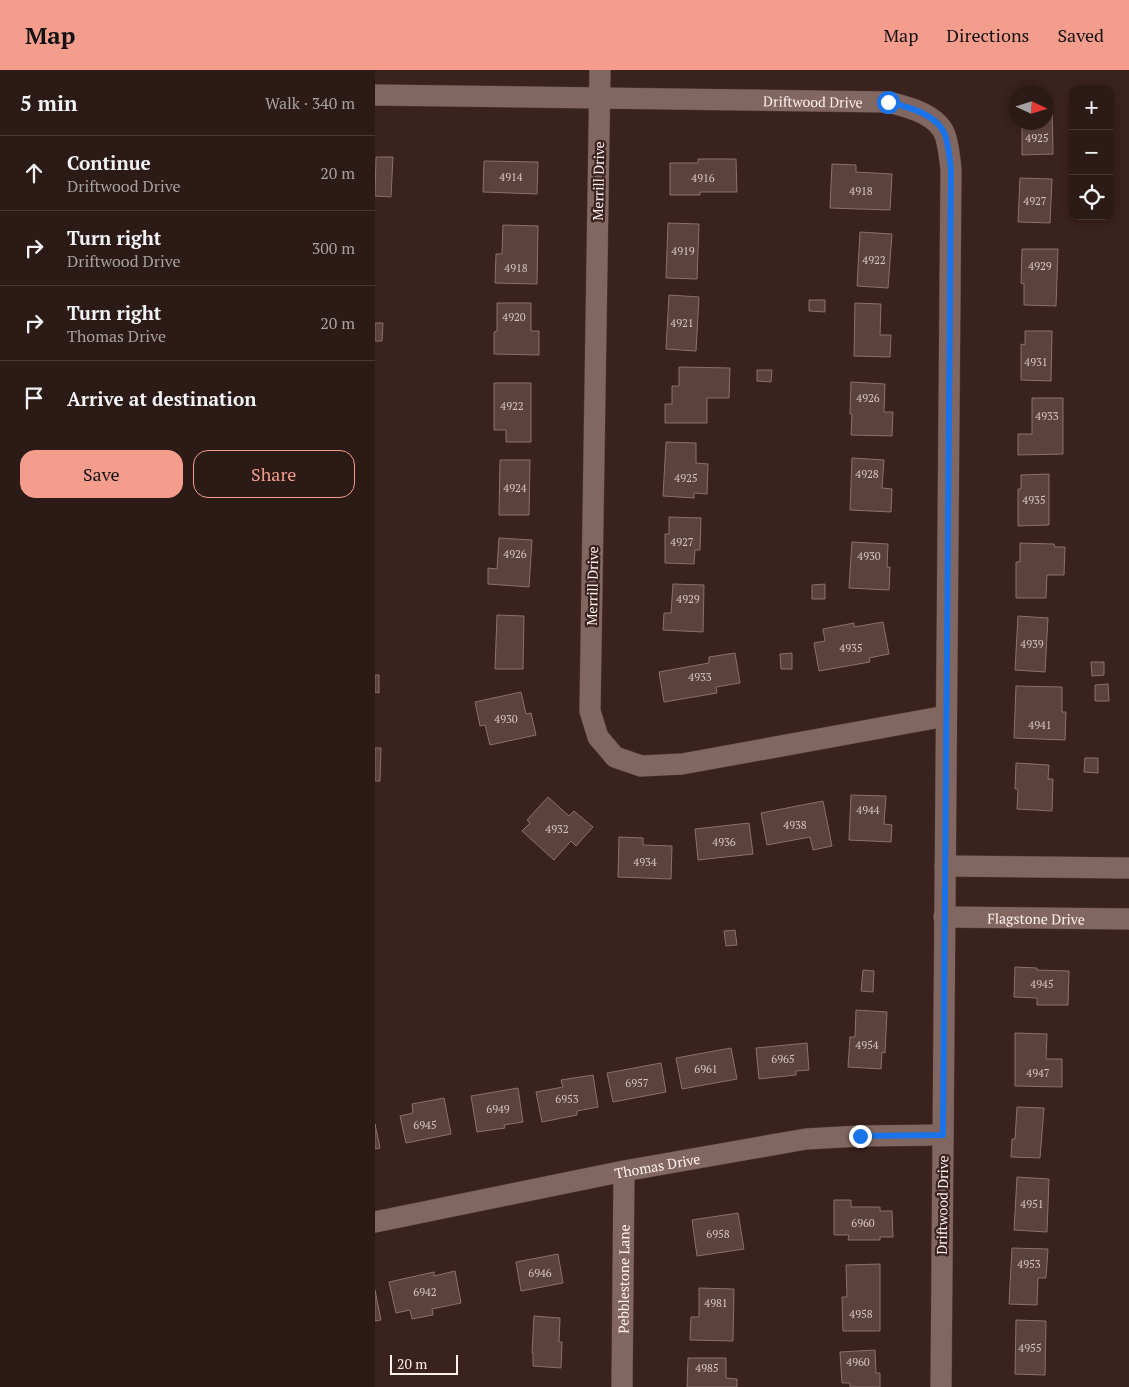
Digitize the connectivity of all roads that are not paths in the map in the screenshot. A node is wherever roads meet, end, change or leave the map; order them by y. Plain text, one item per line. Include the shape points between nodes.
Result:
1 (599, 70) edge
2 (375, 96) edge
3 (599, 98) junction
4 (946, 716) junction
5 (945, 866) junction
6 (1129, 868) edge
7 (944, 917) junction
8 (1129, 919) edge
9 (943, 1135) junction
10 (624, 1171) junction
11 (375, 1222) edge
12 (622, 1387) edge
13 (941, 1387) edge

1 - 3 street, Merrill Drive
2 - 3 street, Driftwood Drive
3 - 4 street, Driftwood Drive via 888,102 912,107 939,124 946,137 951,170
3 - 4 street, Merrill Drive via 590,711 598,737 615,756 641,766 682,764
4 - 5 street, Driftwood Drive
5 - 6 street
5 - 7 street, Driftwood Drive
7 - 8 street, Flagstone Drive
7 - 9 street, Driftwood Drive
9 - 10 street, Thomas Drive via 806,1139
9 - 13 street, Driftwood Drive
10 - 11 street, Thomas Drive
10 - 12 street, Pebblestone Lane

